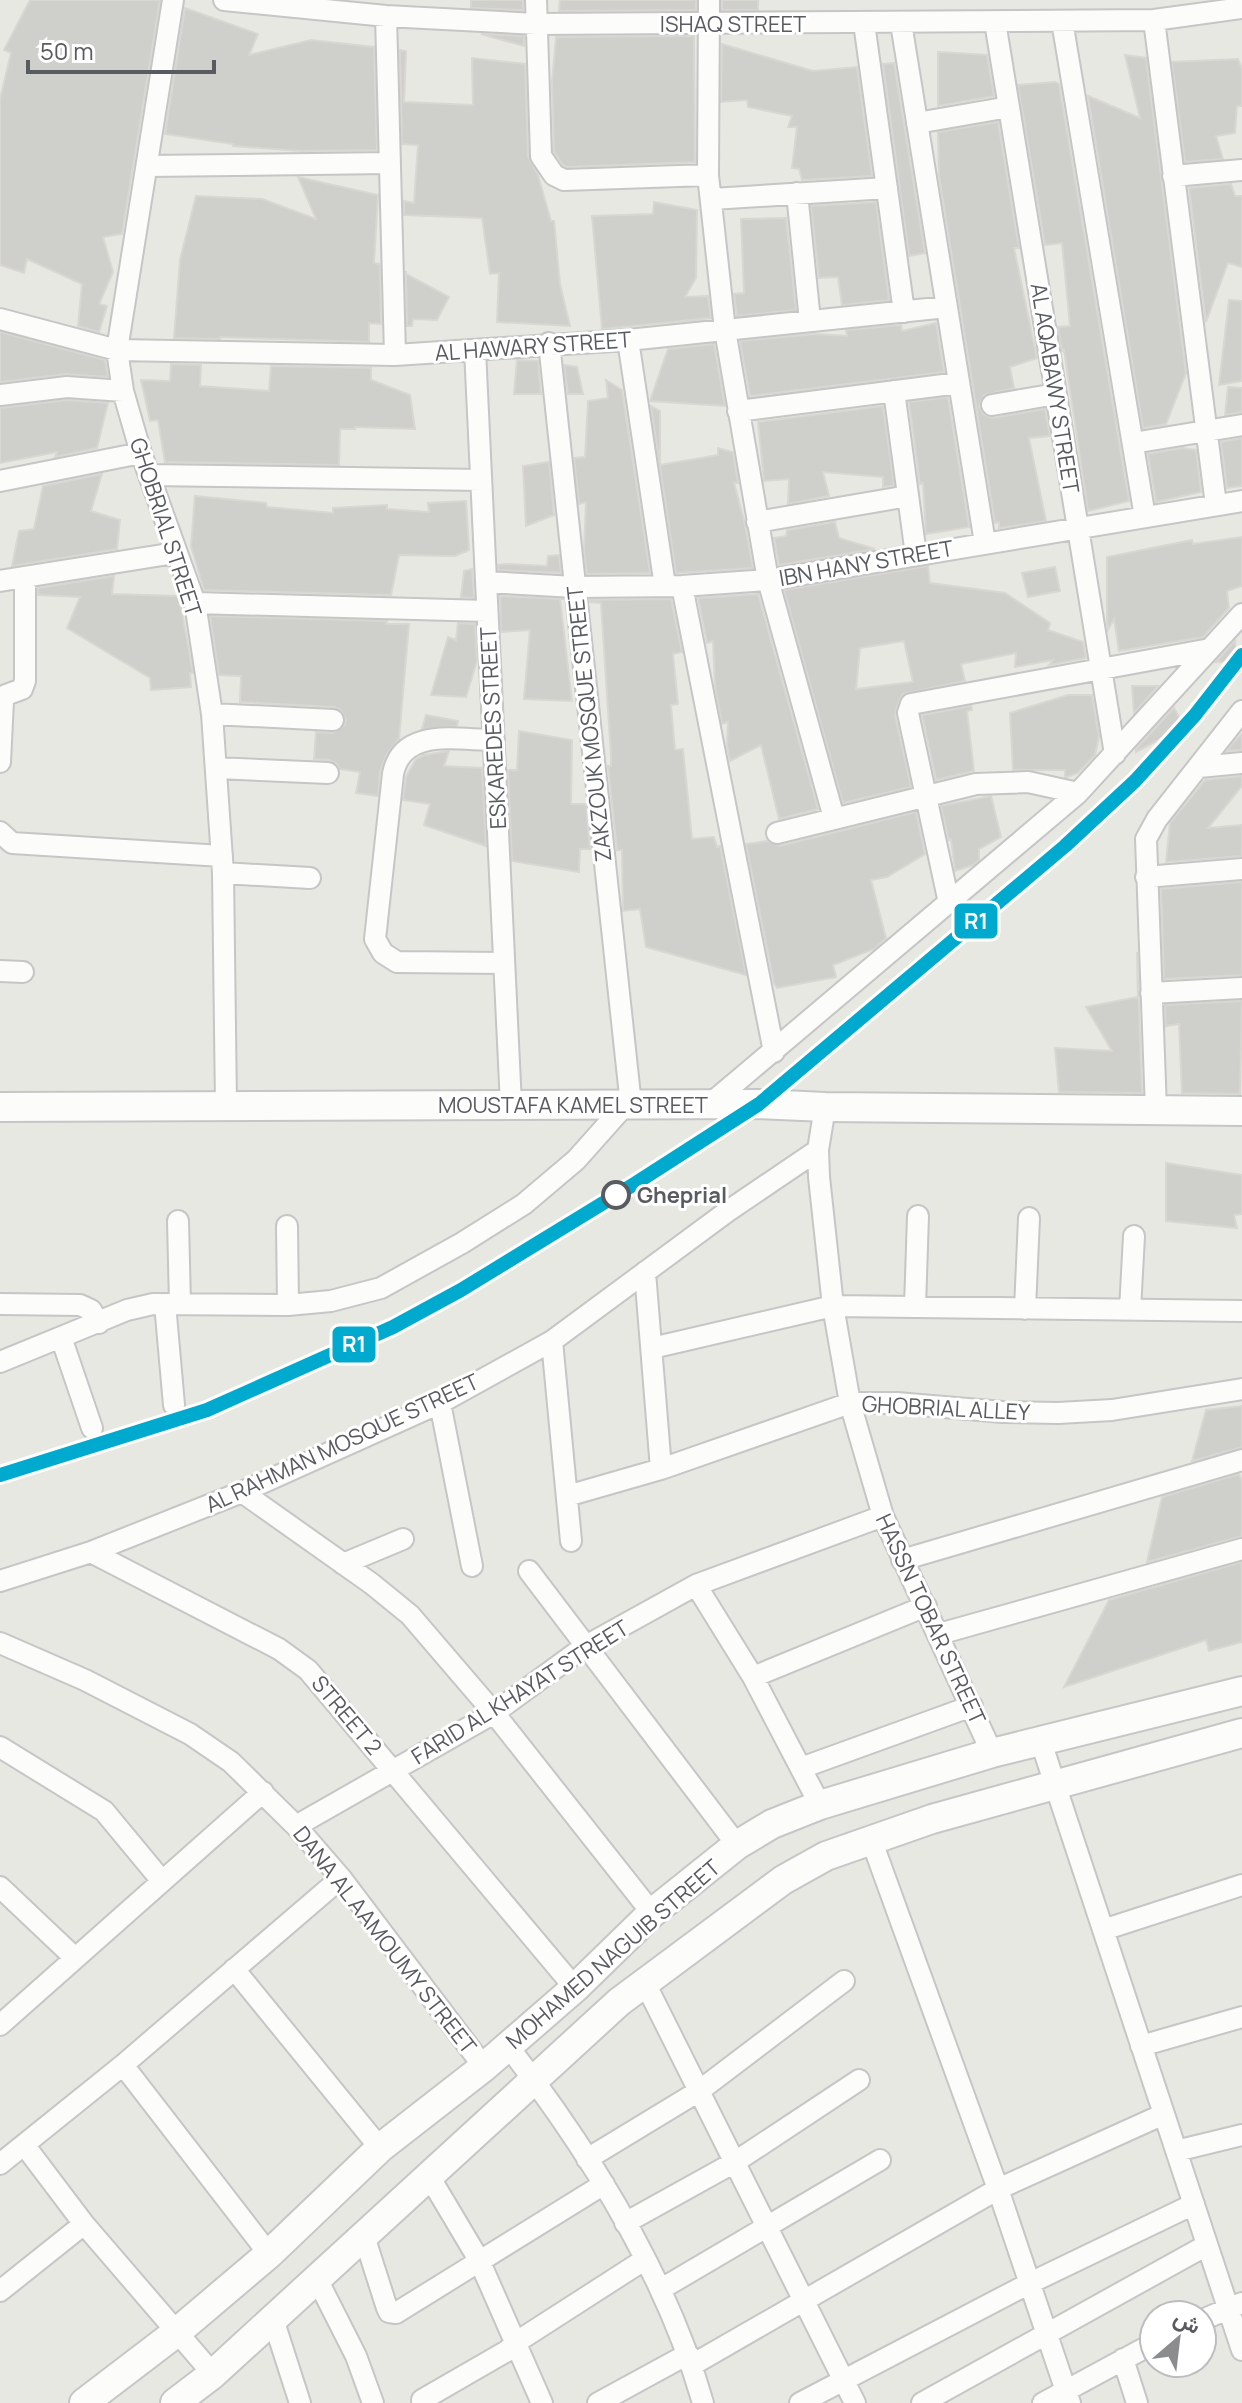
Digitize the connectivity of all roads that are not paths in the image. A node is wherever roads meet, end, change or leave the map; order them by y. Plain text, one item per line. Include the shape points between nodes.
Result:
1 (173, 0) edge
2 (224, 0) edge
3 (536, 0) edge
4 (709, 0) edge
5 (340, 6) edge
6 (1242, 8) edge
7 (386, 16) junction
8 (1154, 20) junction
9 (1062, 21) junction
10 (995, 22) junction
11 (864, 23) junction
12 (901, 23) junction
13 (537, 24) junction
14 (708, 25) junction
15 (1009, 107) junction
16 (917, 123) junction
17 (390, 163) junction
18 (147, 166) junction
19 (1242, 170) edge
20 (708, 175) junction
21 (1173, 176) junction
22 (887, 188) junction
23 (797, 193) junction
24 (712, 199) junction
25 (947, 307) junction
26 (904, 312) junction
27 (0, 319) edge
28 (810, 321) junction
29 (725, 330) junction
30 (628, 340) junction
31 (549, 343) junction
32 (117, 350) junction
33 (475, 350) junction
34 (395, 355) junction
35 (959, 383) junction
36 (123, 391) junction
37 (894, 391) junction
38 (1056, 394) junction
39 (0, 395) edge
40 (992, 405) dead end
41 (738, 411) junction
42 (1242, 425) edge
43 (1206, 431) junction
44 (1133, 443) junction
45 (141, 453) junction
46 (149, 475) junction
47 (481, 480) junction
48 (0, 481) edge
49 (908, 496) junction
50 (1242, 501) edge
51 (1216, 505) junction
52 (1145, 517) junction
53 (757, 522) junction
54 (1078, 528) junction
55 (985, 543) junction
56 (175, 553) junction
57 (916, 555) junction
58 (25, 577) junction
59 (768, 580) junction
60 (0, 581) edge
61 (486, 582) junction
62 (673, 586) junction
63 (575, 587) junction
64 (195, 603) junction
65 (487, 611) junction
66 (1242, 614) edge
67 (1210, 649) junction
68 (1101, 669) junction
69 (1242, 711) edge
70 (212, 714) junction
71 (333, 720) dead end
72 (494, 740) junction
73 (1115, 754) junction
74 (0, 762) edge
75 (1242, 763) edge
76 (1199, 767) junction
77 (217, 768) junction
78 (328, 773) dead end
79 (1078, 793) junction
80 (926, 797) junction
81 (834, 818) junction
82 (777, 833) dead end
83 (6, 837) edge
84 (223, 864) junction
85 (1242, 869) edge
86 (1146, 877) junction
87 (310, 878) dead end
88 (949, 903) junction
89 (504, 963) junction
90 (0, 971) edge
91 (23, 972) dead end
92 (1242, 988) edge
93 (1151, 993) junction
94 (774, 1052) junction
95 (511, 1105) junction
96 (628, 1105) junction
97 (709, 1105) junction
98 (226, 1106) junction
99 (0, 1107) edge
100 (825, 1107) junction
101 (1156, 1110) junction
102 (1242, 1111) edge
103 (818, 1150) junction
104 (918, 1216) dead end
105 (1029, 1218) dead end
106 (178, 1221) dead end
107 (287, 1226) dead end
108 (1134, 1236) dead end
109 (645, 1272) junction
110 (0, 1304) edge
111 (172, 1304) junction
112 (288, 1305) junction
113 (833, 1306) junction
114 (915, 1307) junction
115 (1025, 1309) junction
116 (1130, 1310) junction
117 (1242, 1311) edge
118 (99, 1323) junction
119 (61, 1337) junction
120 (552, 1341) junction
121 (652, 1348) junction
122 (0, 1362) edge
123 (1242, 1389) edge
124 (440, 1403) junction
125 (850, 1403) junction
126 (174, 1405) dead end
127 (92, 1428) dead end
128 (1242, 1460) edge
129 (661, 1469) junction
130 (242, 1492) junction
131 (567, 1496) junction
132 (883, 1516) junction
133 (403, 1539) dead end
134 (571, 1541) dead end
135 (1242, 1549) edge
136 (91, 1552) junction
137 (902, 1560) junction
138 (343, 1564) junction
139 (472, 1566) dead end
140 (529, 1571) dead end
141 (0, 1581) edge
142 (696, 1585) junction
143 (926, 1606) junction
144 (939, 1634) junction
145 (0, 1643) edge
146 (584, 1647) junction
147 (753, 1677) junction
148 (1242, 1691) edge
149 (972, 1706) junction
150 (494, 1713) junction
151 (1242, 1735) edge
152 (1040, 1739) junction
153 (0, 1747) edge
154 (992, 1753) junction
155 (801, 1768) junction
156 (394, 1771) junction
157 (1055, 1785) junction
158 (263, 1792) junction
159 (820, 1805) junction
160 (296, 1826) junction
161 (871, 1839) junction
162 (737, 1845) junction
163 (341, 1878) junction
164 (162, 1881) junction
165 (1242, 1885) edge
166 (0, 1887) edge
167 (652, 1913) junction
168 (1103, 1930) junction
169 (75, 1958) junction
170 (234, 1969) junction
171 (844, 1981) dead end
172 (645, 1983) junction
173 (575, 1988) junction
174 (1242, 2017) edge
175 (0, 2025) edge
176 (508, 2046) junction
177 (1141, 2046) junction
178 (123, 2065) junction
179 (484, 2067) junction
180 (534, 2080) junction
181 (859, 2080) dead end
182 (699, 2091) junction
183 (1164, 2114) junction
184 (1242, 2135) edge
185 (25, 2146) junction
186 (380, 2148) junction
187 (1176, 2151) junction
188 (587, 2159) junction
189 (880, 2160) dead end
190 (735, 2162) junction
191 (0, 2164) edge
192 (429, 2176) junction
193 (604, 2184) junction
194 (998, 2189) junction
195 (1194, 2204) junction
196 (625, 2223) junction
197 (84, 2224) junction
198 (767, 2226) junction
199 (364, 2236) junction
200 (1207, 2245) junction
201 (269, 2254) junction
202 (479, 2260) junction
203 (644, 2260) junction
204 (317, 2279) junction
205 (1030, 2283) junction
206 (661, 2289) junction
207 (0, 2291) edge
208 (804, 2300) junction
209 (1235, 2305) edge
210 (273, 2319) junction
211 (177, 2332) junction
212 (1047, 2334) junction
213 (515, 2343) junction
214 (1242, 2350) edge
215 (1138, 2351) edge
216 (690, 2359) junction
217 (1123, 2359) junction
218 (844, 2380) junction
219 (206, 2388) edge
220 (1068, 2397) edge
221 (422, 2400) dead end
222 (84, 2403) edge
223 (175, 2403) edge
224 (300, 2403) edge
225 (373, 2403) edge
226 (542, 2403) edge
227 (598, 2403) edge
228 (703, 2403) edge
229 (800, 2403) edge
230 (855, 2403) edge
231 (922, 2403) edge
232 (1043, 2403) edge
233 (1137, 2403) edge

1 - 18 street, GHOBRIAL STREET
2 - 5 street, ISHAQ STREET
3 - 13 street
4 - 14 street
5 - 7 street, ISHAQ STREET
6 - 8 street, ISHAQ STREET
7 - 13 street, ISHAQ STREET
7 - 17 street
8 - 9 street, ISHAQ STREET
8 - 21 street
9 - 10 street, ISHAQ STREET
9 - 44 street
10 - 12 street, ISHAQ STREET
10 - 15 street, AL AQABAWY STREET
11 - 12 street, ISHAQ STREET
11 - 14 street, ISHAQ STREET
11 - 22 street
12 - 16 street
13 - 14 street, ISHAQ STREET
13 - 20 street via 541,156 554,175 564,180
14 - 20 street
15 - 16 street
15 - 38 street, AL AQABAWY STREET
16 - 25 street
17 - 18 street
17 - 34 street
18 - 32 street, GHOBRIAL STREET
19 - 21 street
20 - 24 street
21 - 43 street
22 - 23 street
22 - 26 street
23 - 24 street
23 - 28 street
24 - 29 street
25 - 26 street, AL HAWARY STREET
25 - 35 street
26 - 28 street, AL HAWARY STREET
27 - 32 street, AL HAWARY STREET
28 - 29 street, AL HAWARY STREET
29 - 30 street, AL HAWARY STREET
29 - 41 street
30 - 31 street, AL HAWARY STREET
30 - 62 street
31 - 33 street, AL HAWARY STREET
31 - 63 street, ZAKZOUK MOSQUE STREET
32 - 34 street, AL HAWARY STREET
32 - 36 street, GHOBRIAL STREET
33 - 34 street, AL HAWARY STREET
33 - 47 street, ESKAREDES STREET
35 - 37 street
35 - 55 street
36 - 39 street via 67,387
36 - 45 street, GHOBRIAL STREET
37 - 41 street
37 - 49 street
38 - 40 street
38 - 54 street, AL AQABAWY STREET
41 - 53 street
42 - 43 street
43 - 44 street
43 - 51 street
44 - 52 street
45 - 46 street, GHOBRIAL STREET
45 - 48 street
46 - 47 street
46 - 56 street, GHOBRIAL STREET
47 - 61 street, ESKAREDES STREET
49 - 53 street
49 - 57 street
50 - 51 street, IBN HANY STREET
51 - 52 street, IBN HANY STREET
52 - 54 street, IBN HANY STREET
53 - 59 street
54 - 55 street, IBN HANY STREET
54 - 68 street, AL AQABAWY STREET
55 - 57 street, IBN HANY STREET
56 - 58 street
56 - 64 street, GHOBRIAL STREET
57 - 59 street, IBN HANY STREET
58 - 60 street
58 - 74 street via 25,681 3,701
59 - 62 street, IBN HANY STREET
59 - 81 street
61 - 63 street, IBN HANY STREET
61 - 65 street, ESKAREDES STREET
62 - 63 street, IBN HANY STREET
62 - 94 street
63 - 96 street, ZAKZOUK MOSQUE STREET
64 - 65 street
64 - 70 street, GHOBRIAL STREET
65 - 72 street, ESKAREDES STREET
66 - 67 street
67 - 68 street
67 - 73 street
68 - 73 street, AL AQABAWY STREET
68 - 80 street via 913,702 908,713
69 - 76 street
70 - 71 street
70 - 77 street, GHOBRIAL STREET
72 - 89 street, ESKAREDES STREET
72 - 89 street via 428,740 400,754 393,774 375,939 397,962
73 - 79 street
75 - 76 street
76 - 86 street via 1149,830
77 - 78 street
77 - 84 street, GHOBRIAL STREET
79 - 80 street via 1028,782 976,784
79 - 88 street
80 - 81 street
80 - 88 street
81 - 82 street
83 - 84 street
84 - 87 street
84 - 98 street, GHOBRIAL STREET
85 - 86 street
86 - 93 street
88 - 94 street
89 - 95 street, ESKAREDES STREET
90 - 91 street
92 - 93 street
93 - 101 street
94 - 97 street
95 - 96 main road, MOUSTAFA KAMEL STREET
95 - 98 main road, MOUSTAFA KAMEL STREET
96 - 97 main road, MOUSTAFA KAMEL STREET
96 - 112 street via 552,1181 462,1243 381,1288
97 - 100 main road, MOUSTAFA KAMEL STREET
98 - 99 main road, MOUSTAFA KAMEL STREET
100 - 101 main road, MOUSTAFA KAMEL STREET
100 - 103 street, HASSN TOBAR STREET
101 - 102 main road, MOUSTAFA KAMEL STREET
103 - 109 street, AL RAHMAN MOSQUE STREET
103 - 113 street, HASSN TOBAR STREET
104 - 114 street
105 - 115 street
106 - 111 street
107 - 112 street
108 - 116 street
109 - 120 street, AL RAHMAN MOSQUE STREET
109 - 121 street
110 - 118 street via 80,1305
111 - 112 street
111 - 118 street via 127,1310
111 - 126 street
113 - 114 street
113 - 121 street
113 - 125 street, HASSN TOBAR STREET
114 - 115 street
115 - 116 street
116 - 117 street
118 - 119 street
119 - 122 street
119 - 127 street
120 - 124 street, AL RAHMAN MOSQUE STREET
120 - 131 street
121 - 129 street
123 - 125 street, GHOBRIAL ALLEY via 1112,1410 1058,1413
124 - 130 street, AL RAHMAN MOSQUE STREET
124 - 139 street
125 - 129 street, GHOBRIAL ALLEY
125 - 132 street, HASSN TOBAR STREET
128 - 137 street
129 - 131 street, GHOBRIAL ALLEY
130 - 136 street, AL RAHMAN MOSQUE STREET
130 - 138 street
131 - 134 street
132 - 137 street, HASSN TOBAR STREET
132 - 142 street, FARID AL KHAYAT STREET
133 - 138 street
135 - 144 street
136 - 141 street, AL RAHMAN MOSQUE STREET
136 - 156 street, STREET 2 via 279,1649 308,1670
137 - 143 street, HASSN TOBAR STREET
138 - 150 street via 410,1615
140 - 146 street
142 - 146 street, FARID AL KHAYAT STREET
142 - 147 street
143 - 144 street, HASSN TOBAR STREET
143 - 147 street
144 - 149 street, HASSN TOBAR STREET
145 - 158 street, DANA AL AAMOUMY STREET via 190,1734
146 - 150 street, FARID AL KHAYAT STREET
146 - 162 street
147 - 155 street
148 - 152 main road, MOHAMED NAGUIB STREET
149 - 154 street, HASSN TOBAR STREET
149 - 155 street
150 - 156 street, FARID AL KHAYAT STREET
150 - 167 street
151 - 157 main road, MOHAMED NAGUIB STREET
152 - 154 main road, MOHAMED NAGUIB STREET
152 - 157 street
153 - 164 street via 104,1811
154 - 159 main road, MOHAMED NAGUIB STREET
155 - 159 street
156 - 160 street, FARID AL KHAYAT STREET
156 - 173 street, STREET 2
157 - 161 main road, MOHAMED NAGUIB STREET
157 - 168 street
158 - 160 street, DANA AL AAMOUMY STREET
158 - 164 street
159 - 162 main road, MOHAMED NAGUIB STREET
160 - 163 street, DANA AL AAMOUMY STREET
161 - 172 main road, MOHAMED NAGUIB STREET via 783,1880
161 - 194 street
162 - 167 main road, MOHAMED NAGUIB STREET
163 - 170 street
163 - 179 street, DANA AL AAMOUMY STREET
164 - 169 street
165 - 168 street
166 - 169 street
167 - 173 main road, MOHAMED NAGUIB STREET
168 - 177 street
169 - 175 street
170 - 178 street
170 - 186 street
171 - 182 street
172 - 180 main road, MOHAMED NAGUIB STREET
172 - 182 street
173 - 176 main road, MOHAMED NAGUIB STREET
174 - 177 street
176 - 179 main road, MOHAMED NAGUIB STREET
176 - 180 street, DANA AL AAMOUMY STREET
177 - 183 street
178 - 185 street
178 - 201 street
179 - 186 main road, MOHAMED NAGUIB STREET
180 - 188 street, DANA AL AAMOUMY STREET
180 - 192 main road, MOHAMED NAGUIB STREET
181 - 190 street
182 - 188 street
182 - 190 street
183 - 187 street
183 - 194 street
184 - 187 street
185 - 191 street
185 - 197 street
186 - 201 main road, MOHAMED NAGUIB STREET
187 - 195 street
188 - 193 street, DANA AL AAMOUMY STREET
189 - 198 street
190 - 196 street
190 - 198 street
192 - 199 main road, MOHAMED NAGUIB STREET
192 - 202 street
193 - 196 street, DANA AL AAMOUMY STREET
193 - 202 street
194 - 205 street
194 - 208 street
195 - 200 street
195 - 205 street
196 - 203 street, DANA AL AAMOUMY STREET
197 - 207 street
197 - 211 street
198 - 206 street
198 - 208 street
199 - 202 street via 391,2313
199 - 204 main road, MOHAMED NAGUIB STREET
200 - 209 street
200 - 212 street
201 - 211 main road, MOHAMED NAGUIB STREET
202 - 213 street
203 - 206 street, DANA AL AAMOUMY STREET
203 - 213 street
204 - 210 main road, MOHAMED NAGUIB STREET
204 - 225 street
205 - 212 street
205 - 218 street
206 - 216 street, DANA AL AAMOUMY STREET
208 - 216 street
208 - 218 street
209 - 214 street
210 - 219 main road, MOHAMED NAGUIB STREET
210 - 224 street
211 - 219 street
211 - 222 main road, MOHAMED NAGUIB STREET
212 - 220 street
212 - 231 street
213 - 221 street
213 - 226 street
215 - 217 street
216 - 227 street
216 - 228 street, DANA AL AAMOUMY STREET
217 - 220 street
217 - 233 street
218 - 229 street
218 - 230 street
219 - 223 main road, MOHAMED NAGUIB STREET
220 - 232 street

